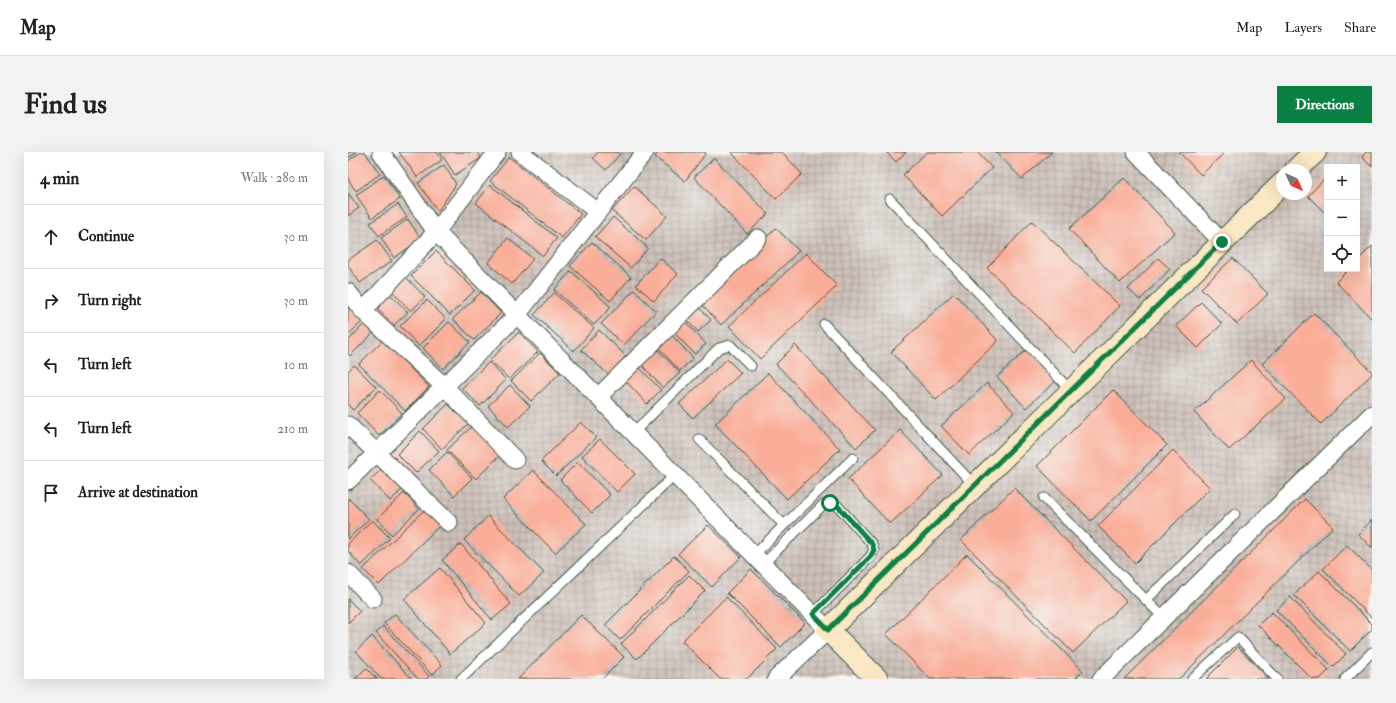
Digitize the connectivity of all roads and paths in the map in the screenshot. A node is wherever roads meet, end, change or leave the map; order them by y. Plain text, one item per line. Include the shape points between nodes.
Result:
1 (381, 152) edge
2 (520, 152) edge
3 (1136, 152) edge
4 (1315, 152) edge
5 (495, 153) edge
6 (642, 153) edge
7 (1302, 164) edge
8 (1276, 190) edge
9 (890, 199) dead end
10 (598, 212) junction
11 (436, 232) junction
12 (758, 238) dead end
13 (1222, 242) junction
14 (348, 292) edge
15 (363, 311) junction
16 (517, 315) junction
17 (824, 324) dead end
18 (751, 366) dead end
19 (445, 387) junction
20 (1071, 391) junction
21 (598, 397) junction
22 (1372, 414) edge
23 (348, 425) edge
24 (633, 433) junction
25 (700, 439) dead end
26 (377, 453) junction
27 (853, 458) dead end
28 (515, 460) dead end
29 (675, 475) junction
30 (348, 481) edge
31 (974, 485) junction
32 (1044, 498) dead end
33 (1235, 514) dead end
34 (449, 523) dead end
35 (784, 525) junction
36 (759, 559) junction
37 (348, 573) edge
38 (374, 599) dead end
39 (1146, 600) junction
40 (813, 614) junction
41 (1164, 618) junction
42 (828, 630) junction
43 (1372, 652) edge
44 (461, 679) edge
45 (776, 679) edge
46 (877, 679) edge
47 (1100, 679) edge
48 (1192, 679) edge
49 (1277, 679) edge
50 (1345, 679) edge

1 - 11 street
2 - 10 street
3 - 13 street
4 - 7 street
5 - 11 street
6 - 10 street
8 - 13 street
9 - 20 lane
10 - 16 street
11 - 15 street
11 - 16 street
12 - 21 street
13 - 20 street
14 - 15 street
15 - 19 street
16 - 19 street
16 - 21 street
17 - 31 lane
18 - 24 lane via 730,345 719,348
19 - 26 street
19 - 28 street
20 - 31 street
21 - 24 street
22 - 41 street
23 - 26 street
24 - 29 street
25 - 35 lane
26 - 30 street
26 - 34 street
27 - 35 lane
29 - 36 street
29 - 44 lane
31 - 42 street
32 - 39 lane
33 - 39 lane
35 - 36 lane
36 - 40 street
36 - 40 lane via 823,505 836,504 872,544 874,550
37 - 38 street
39 - 41 lane
40 - 42 street
41 - 47 street
42 - 45 street
42 - 46 street
43 - 50 lane
48 - 49 lane via 1238,637

